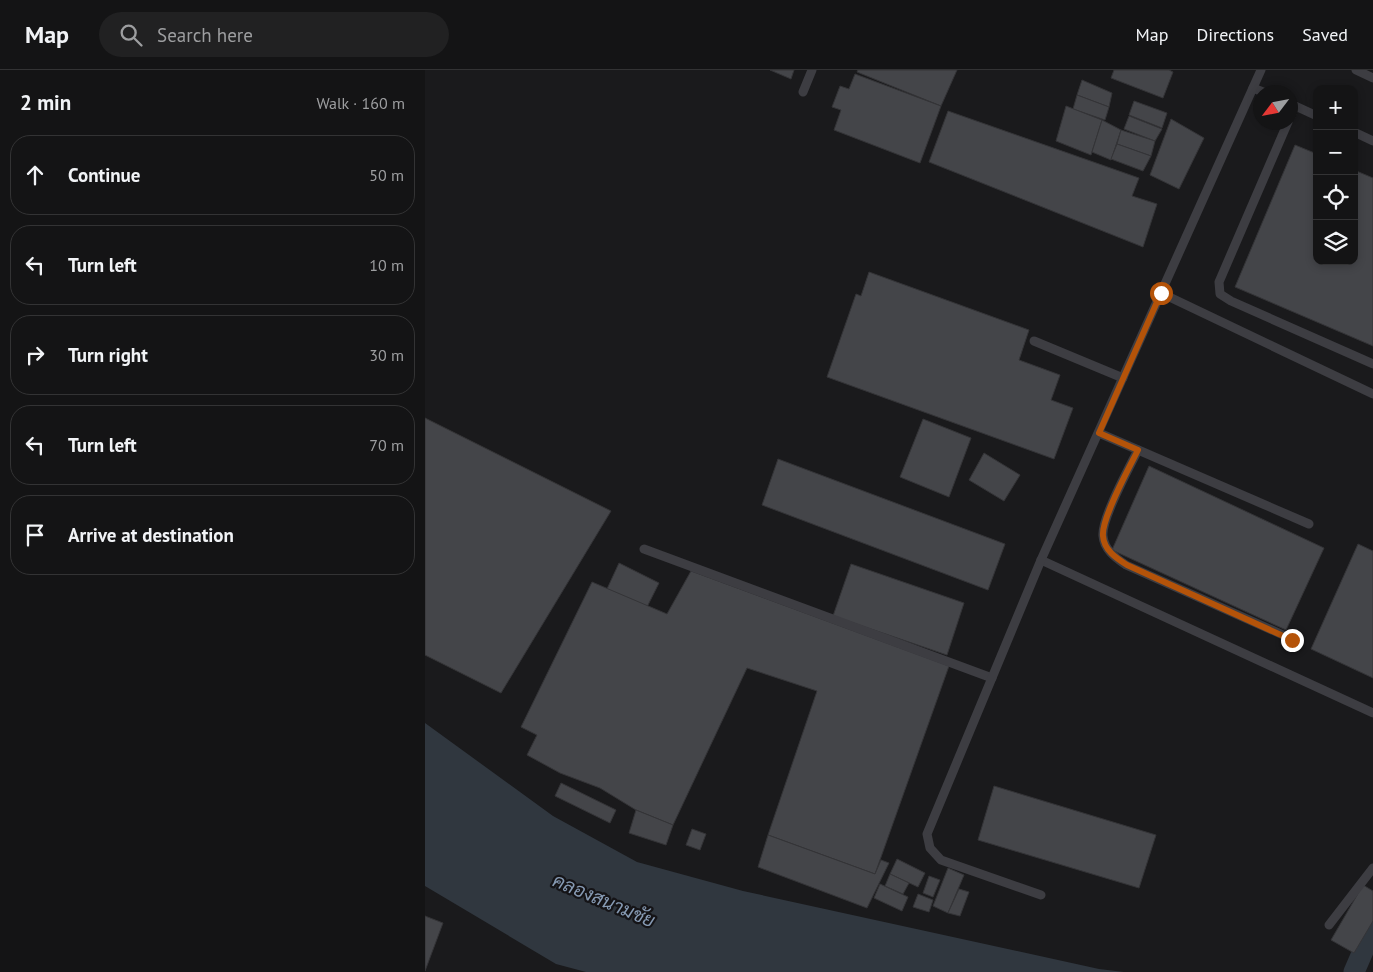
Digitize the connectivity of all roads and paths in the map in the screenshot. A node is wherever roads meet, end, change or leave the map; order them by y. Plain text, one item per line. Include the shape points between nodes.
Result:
1 (812, 70) edge
2 (1261, 70) edge
3 (1356, 70) edge
4 (1373, 78) edge
5 (1254, 85) edge
6 (1253, 88) edge
7 (803, 92) dead end
8 (1298, 107) edge
9 (1313, 114) edge
10 (1285, 130) edge
11 (1358, 134) edge
12 (1373, 141) edge
13 (1161, 293) junction
14 (1034, 341) dead end
15 (1373, 364) edge
16 (1123, 378) junction
17 (1373, 394) edge
18 (1099, 433) junction
19 (1138, 450) junction
20 (1309, 524) dead end
21 (644, 549) dead end
22 (1041, 560) junction
23 (1292, 640) dead end
24 (992, 678) junction
25 (1373, 713) edge
26 (1373, 868) edge
27 (1041, 895) dead end
28 (1329, 925) dead end

1 - 7 lane
2 - 5 lane
3 - 4 lane
6 - 13 lane
8 - 9 lane
10 - 15 lane via 1219,282 1220,294
11 - 12 lane
13 - 16 lane
13 - 17 lane
14 - 16 lane
16 - 18 lane
18 - 19 lane
18 - 22 lane
19 - 20 lane
19 - 23 lane via 1104,523 1103,537 1110,553 1127,565
21 - 24 lane
22 - 24 lane
22 - 25 lane
24 - 27 lane via 927,834 929,848 941,860
26 - 28 lane

